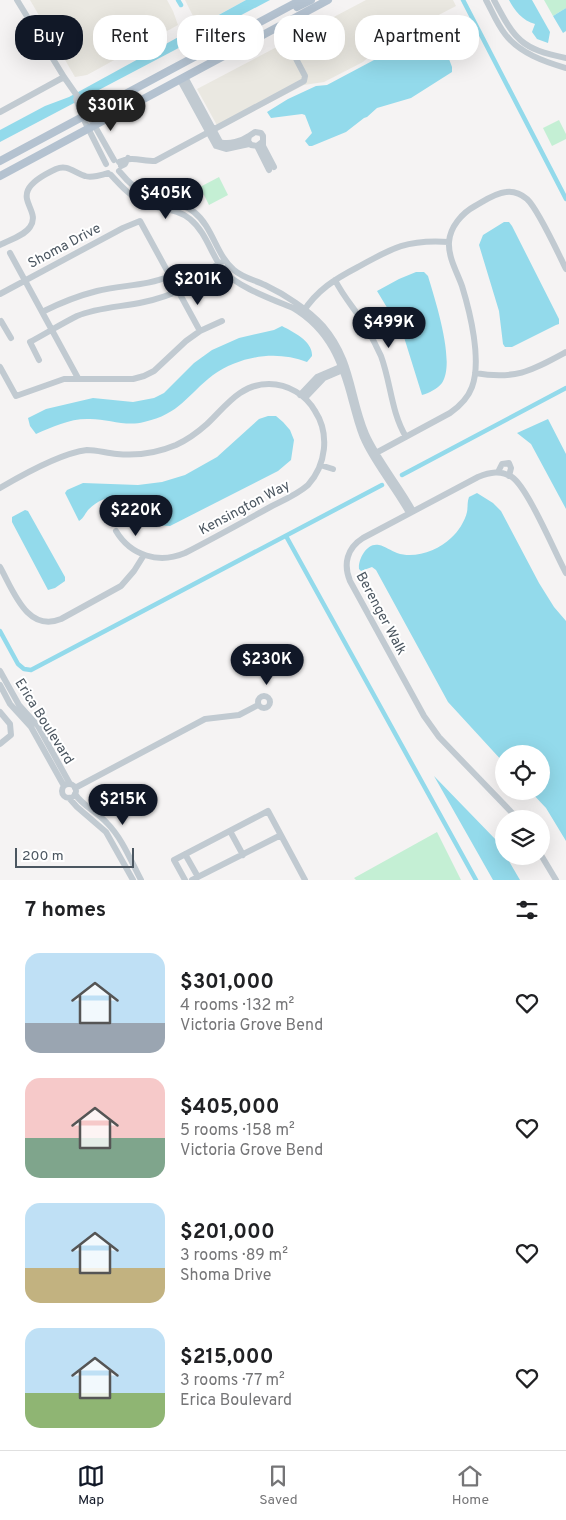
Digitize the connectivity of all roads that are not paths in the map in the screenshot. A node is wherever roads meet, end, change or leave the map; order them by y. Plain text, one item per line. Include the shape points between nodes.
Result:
1 (18, 0) edge
2 (301, 0) edge
3 (311, 0) edge
4 (328, 0) edge
5 (486, 0) edge
6 (494, 0) edge
7 (284, 15) edge
8 (300, 15) edge
9 (264, 20) edge
10 (564, 57) edge
11 (190, 60) edge
12 (217, 60) edge
13 (297, 60) edge
14 (566, 68) edge
15 (64, 77) junction
16 (183, 78) junction
17 (0, 112) edge
18 (86, 116) junction
19 (91, 127) junction
20 (211, 130) junction
21 (249, 136) junction
22 (256, 144) junction
23 (0, 162) edge
24 (118, 165) junction
25 (272, 168) dead end
26 (108, 170) junction
27 (0, 176) edge
28 (448, 242) junction
29 (0, 245) edge
30 (10, 253) dead end
31 (224, 265) junction
32 (566, 269) edge
33 (170, 276) junction
34 (25, 280) junction
35 (335, 280) junction
36 (178, 291) junction
37 (0, 294) edge
38 (42, 312) junction
39 (303, 312) junction
40 (1, 320) dead end
41 (222, 321) dead end
42 (52, 330) junction
43 (200, 331) junction
44 (11, 338) dead end
45 (566, 352) edge
46 (40, 360) dead end
47 (0, 367) edge
48 (344, 367) junction
49 (475, 373) junction
50 (78, 378) junction
51 (302, 397) junction
52 (406, 437) junction
53 (374, 454) junction
54 (320, 465) junction
55 (333, 470) dead end
56 (498, 472) junction
57 (509, 476) junction
58 (0, 488) edge
59 (411, 512) junction
60 (116, 531) dead end
61 (144, 555) junction
62 (0, 566) edge
63 (566, 573) edge
64 (0, 671) edge
65 (0, 685) edge
66 (258, 705) dead end
67 (0, 712) edge
68 (0, 744) edge
69 (71, 790) junction
70 (509, 810) edge
71 (230, 831) junction
72 (281, 835) junction
73 (185, 854) junction
74 (243, 855) junction
75 (547, 865) edge
76 (195, 878) edge
77 (134, 880) edge
78 (141, 880) edge
79 (185, 880) edge
80 (305, 880) edge
81 (556, 880) edge

1 - 15 street
2 - 9 main road
3 - 7 main road
4 - 8 main road
5 - 14 street via 504,33 515,45
6 - 10 street via 509,28 521,42 542,53
11 - 18 main road
12 - 16 main road
13 - 20 street via 305,76 304,81
15 - 17 street
15 - 18 street
16 - 19 main road
16 - 20 street
18 - 19 street
18 - 23 main road
19 - 24 street
19 - 26 street
19 - 27 main road
20 - 21 street via 223,143
20 - 22 street via 216,146 221,148
20 - 24 street via 155,161 128,158 125,164
21 - 22 street
21 - 22 street via 258,132 263,136
22 - 25 street
24 - 26 street
24 - 26 street via 109,161
24 - 31 street via 134,186 146,194 182,204 194,212 208,228
26 - 29 street via 85,176 65,168 58,169 29,184 24,199 32,215 31,226
26 - 31 street via 123,188 139,200 189,218
28 - 32 street via 455,224 468,210 501,192 517,190 532,206
28 - 35 street via 423,242 388,250
28 - 49 street via 469,314
30 - 34 street, Shoma Drive
31 - 36 street via 180,285
31 - 39 street via 236,282
33 - 34 street, Shoma Drive via 140,221
33 - 36 street, Shoma Drive
33 - 38 street via 93,292
34 - 37 street, Shoma Drive
34 - 38 street, Shoma Drive
35 - 39 street via 317,294
35 - 52 street via 375,344 385,368 395,412
36 - 42 street via 162,298 77,316
36 - 43 street, Shoma Drive
38 - 42 street, Shoma Drive
39 - 48 street
40 - 44 street
41 - 43 street
42 - 46 street via 30,342
42 - 50 street, Shoma Drive
43 - 50 street via 144,376 133,379
45 - 49 street via 527,372 496,376
47 - 50 street via 16,396 64,379
48 - 51 street via 324,378
48 - 53 street via 357,423
49 - 52 street via 469,393 456,409
51 - 54 street, Kensington Way via 317,413 322,428 324,443
51 - 58 street via 277,384 256,385 236,395 198,432 169,447 138,454 77,452
52 - 53 street
53 - 59 street
54 - 55 street
54 - 61 street, Kensington Way via 303,490 185,553 165,558
56 - 57 street
56 - 57 street, Berenger Walk via 502,464 508,463 511,468
56 - 59 street, Berenger Walk via 478,477
57 - 63 street via 523,490
59 - 70 street, Berenger Walk via 357,541 347,556 347,576 424,716
60 - 61 street
61 - 62 street via 121,586 56,621 38,624 23,608
64 - 69 street, Erica Boulevard via 19,705 38,726
65 - 69 street, Erica Boulevard
66 - 69 street via 240,715 205,719
67 - 68 street via 10,724 11,735
69 - 77 street, Erica Boulevard via 77,807 106,832
69 - 78 street, Erica Boulevard via 113,829
71 - 72 street via 268,811
71 - 73 street
71 - 74 street
72 - 74 street
72 - 80 street
73 - 76 street
73 - 79 street via 174,860
74 - 76 street
75 - 81 street

